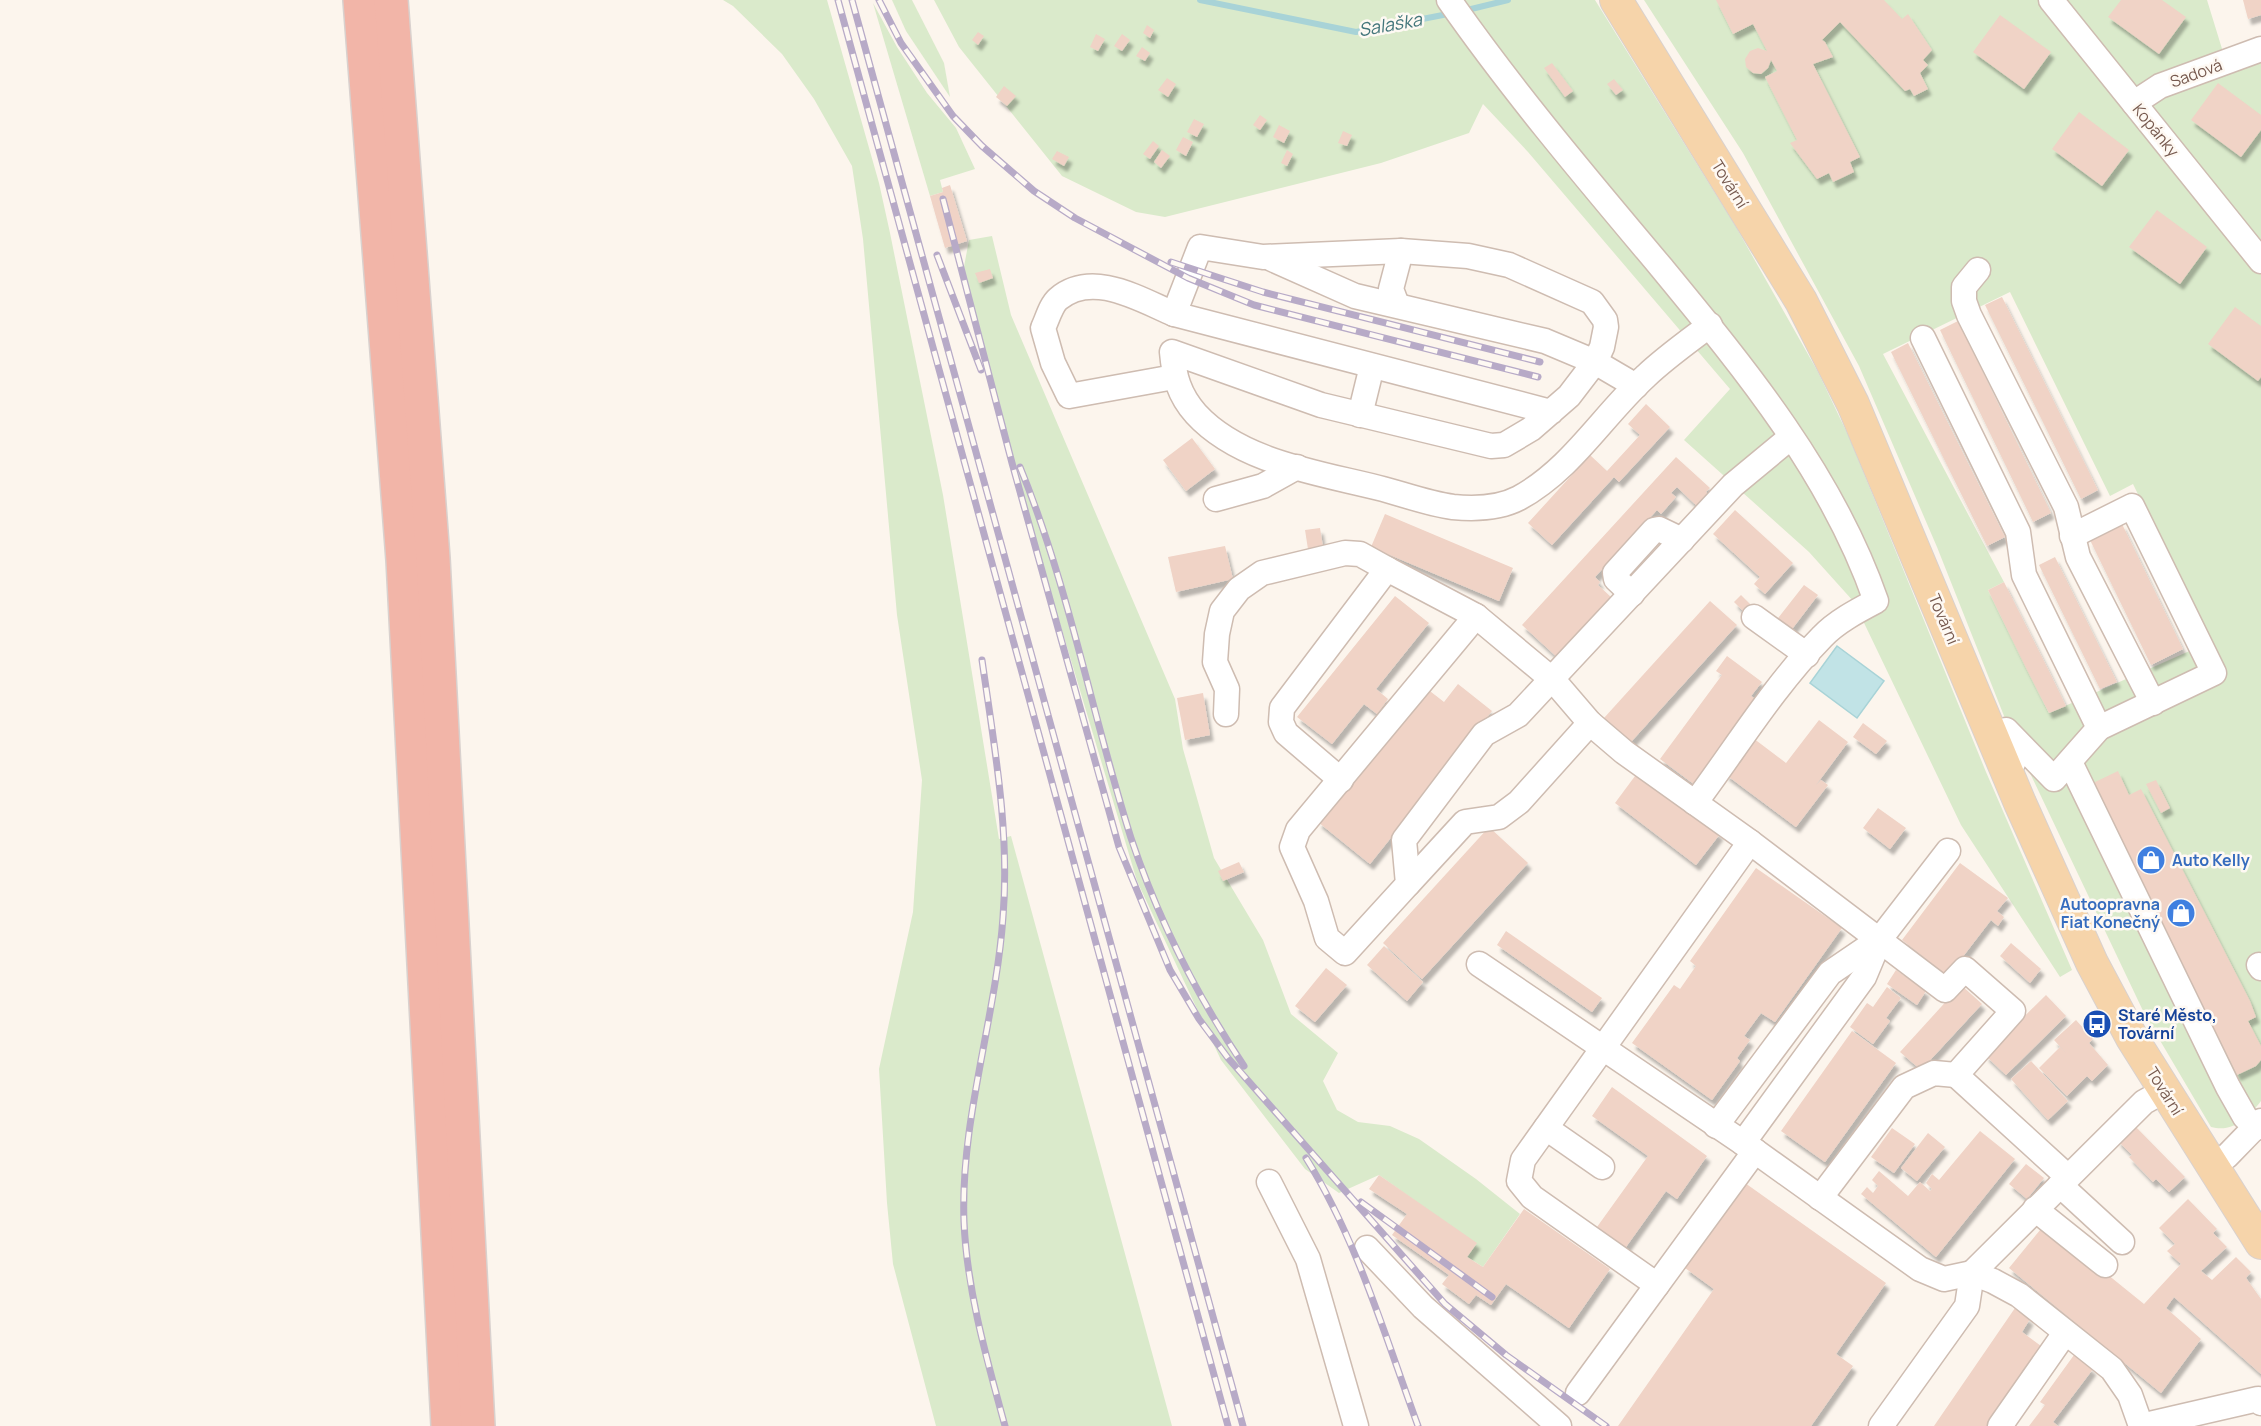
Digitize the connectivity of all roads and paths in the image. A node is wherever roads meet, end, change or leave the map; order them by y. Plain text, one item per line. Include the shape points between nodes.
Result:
1 (360, 0) edge
2 (391, 0) edge
3 (1449, 0) edge
4 (1616, 0) edge
5 (2051, 0) edge
6 (2261, 49) edge
7 (2134, 103) junction
8 (1401, 251) junction
9 (1267, 257) junction
10 (2261, 261) edge
11 (1978, 270) dead end
12 (1397, 305) junction
13 (1174, 314) junction
14 (1208, 322) junction
15 (1710, 325) junction
16 (1923, 338) dead end
17 (1197, 361) junction
18 (1595, 362) junction
19 (1372, 366) junction
20 (1174, 377) junction
21 (1636, 386) junction
22 (1551, 412) junction
23 (1360, 415) junction
24 (1791, 437) junction
25 (1298, 467) junction
26 (1216, 499) dead end
27 (2072, 536) junction
28 (1387, 569) junction
29 (1476, 616) junction
30 (1754, 617) dead end
31 (1807, 655) junction
32 (1554, 681) junction
33 (2153, 703) junction
34 (1226, 714) dead end
35 (1590, 723) junction
36 (2099, 728) junction
37 (2070, 762) junction
38 (1341, 780) junction
39 (1695, 803) junction
40 (2020, 803) junction
41 (1750, 842) junction
42 (1948, 851) dead end
43 (1408, 884) junction
44 (1880, 939) junction
45 (1479, 964) dead end
46 (1603, 1046) junction
47 (1956, 1075) junction
48 (2164, 1090) junction
49 (2258, 1125) edge
50 (1716, 1126) junction
51 (1546, 1128) junction
52 (1749, 1147) junction
53 (2211, 1166) junction
54 (1602, 1167) dead end
55 (2064, 1181) junction
56 (1269, 1182) dead end
57 (1820, 1198) junction
58 (2036, 1209) junction
59 (2122, 1242) dead end
60 (2261, 1243) edge
61 (1367, 1248) dead end
62 (2105, 1265) dead end
63 (1972, 1273) junction
64 (1657, 1285) junction
65 (2065, 1333) junction
66 (1578, 1393) dead end
67 (2261, 1403) edge
68 (448, 1426) edge
69 (478, 1426) edge
70 (1356, 1426) edge
71 (1559, 1426) edge
72 (1881, 1426) edge
73 (2000, 1426) edge
74 (2141, 1426) edge

1 - 68 highway via 403,560
2 - 69 highway via 433,558
3 - 15 street via 1542,124
4 - 40 main road, Tovární via 1812,321 1853,404
5 - 7 street, Kopánky
6 - 7 street, Sadová via 2160,86
7 - 10 street, Kopánky
8 - 9 street
8 - 12 street via 1390,289
8 - 18 street via 1468,256 1509,265 1583,297 1605,320 1606,334
9 - 12 street via 1356,296
9 - 13 street via 1200,247
11 - 27 street via 1964,287 1964,301 2066,507
12 - 18 street via 1545,341
13 - 14 street
13 - 20 street via 1118,290 1082,286 1056,300 1043,328 1053,363 1069,396
14 - 17 street
14 - 19 street
15 - 21 street
15 - 24 street
16 - 36 street via 2018,532 2024,575
17 - 20 street via 1172,352
17 - 23 street
18 - 21 street
18 - 22 street
19 - 22 street
19 - 23 street
20 - 25 street via 1196,414 1214,430 1244,447
21 - 25 street via 1560,468 1518,499 1500,505 1452,507
22 - 23 street via 1516,440 1491,447
24 - 31 street via 1836,510 1861,559 1876,601 1823,636
24 - 32 street via 1733,485
25 - 26 street via 1263,486
27 - 33 street via 2078,557
27 - 33 street via 2132,506 2214,673
28 - 29 street
28 - 34 street via 1360,554 1345,553 1262,573 1239,589 1222,611 1217,634 1215,662 1227,689
28 - 38 street via 1282,708 1281,722 1286,733
29 - 32 street
29 - 38 street
30 - 31 street
31 - 39 street
32 - 35 street
32 - 43 street via 1518,715 1485,734 1404,840
33 - 36 street
35 - 39 street
35 - 43 street via 1519,802 1498,817 1465,822
36 - 37 street
37 - 40 street via 2054,779 2006,730
37 - 49 street via 2228,1087 2245,1117
38 - 43 street via 1299,830 1292,847 1316,901 1327,938 1345,953
39 - 41 street
40 - 48 main road, Tovární via 2092,963
41 - 44 street
41 - 46 street
42 - 44 street
44 - 47 street via 1946,990 1965,969 2013,1011
44 - 50 street via 1830,973
44 - 52 street via 1864,977
45 - 46 street
46 - 50 street
46 - 51 street
47 - 55 street
47 - 57 street via 1934,1073 1904,1087
48 - 53 main road, Tovární
48 - 55 street via 2145,1101
49 - 53 street
50 - 52 street
51 - 54 street
51 - 64 street via 1520,1170 1519,1181 1524,1190
52 - 57 street
52 - 64 street
53 - 60 main road, Tovární
55 - 58 street
55 - 59 street
56 - 70 street via 1308,1259
57 - 63 street via 1935,1277 1954,1278
58 - 62 street
58 - 63 street
61 - 71 street via 1423,1306
63 - 65 street via 2019,1295
63 - 72 street via 1967,1306
64 - 66 street
65 - 73 street
65 - 74 street via 2122,1381
67 - 74 street via 2258,1399

